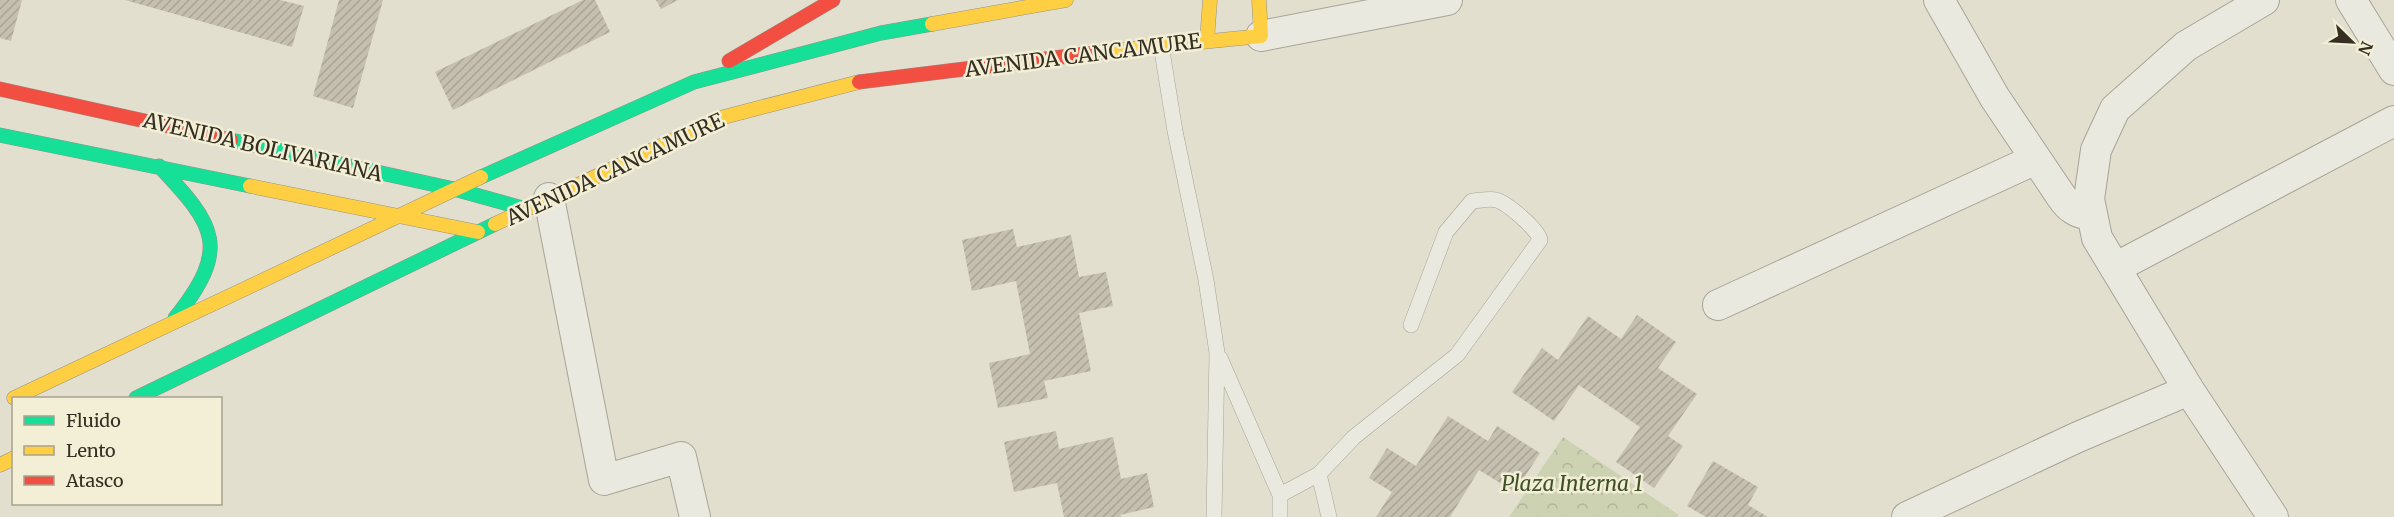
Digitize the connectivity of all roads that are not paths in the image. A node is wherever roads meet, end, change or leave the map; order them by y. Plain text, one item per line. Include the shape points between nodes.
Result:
1 (833, 0) edge
2 (1066, 0) edge
3 (1210, 0) edge
4 (1260, 0) edge
5 (1447, 0) edge
6 (1939, 0) edge
7 (2264, 0) edge
8 (2351, 0) edge
9 (1261, 36) junction
10 (1207, 40) junction
11 (1161, 45) junction
12 (2394, 70) edge
13 (694, 82) junction
14 (0, 89) edge
15 (2394, 121) edge
16 (0, 135) edge
17 (2036, 159) junction
18 (159, 166) junction
19 (454, 189) junction
20 (537, 204) junction
21 (2091, 215) junction
22 (398, 216) junction
23 (478, 232) junction
24 (2115, 268) junction
25 (1718, 305) dead end
26 (170, 324) junction
27 (1411, 326) dead end
28 (1217, 353) junction
29 (2189, 390) junction
30 (18, 397) edge
31 (140, 397) edge
32 (1319, 474) junction
33 (1280, 495) junction
34 (695, 517) edge
35 (1214, 517) edge
36 (1280, 517) edge
37 (1329, 517) edge
38 (1907, 517) edge
39 (2273, 517) edge

1 - 13 main road
2 - 13 main road, AVENIDA CANCAMURE via 881,33
3 - 10 main road
4 - 9 main road
5 - 9 street, AVENIDA CANCAMURE
6 - 17 street via 1995,98
7 - 21 street via 2186,46 2115,109 2096,150 2089,199
8 - 12 street
9 - 10 main road, AVENIDA CANCAMURE
10 - 11 main road, AVENIDA CANCAMURE
11 - 20 main road, AVENIDA CANCAMURE via 869,79 720,118
11 - 28 lane
13 - 19 main road, AVENIDA CANCAMURE
14 - 19 main road, AVENIDA BOLIVARIANA
15 - 24 street
16 - 18 main road, AVENIDA BOLIVARIANA
17 - 21 street via 2068,206 2078,214
17 - 25 street
18 - 22 main road, AVENIDA BOLIVARIANA
18 - 26 main road via 190,198 212,239 210,267 194,297
19 - 20 main road, AVENIDA BOLIVARIANA
19 - 22 main road, AVENIDA CANCAMURE
20 - 23 main road, AVENIDA CANCAMURE
20 - 34 street via 604,480 681,457
21 - 24 street via 2097,238
22 - 23 main road, AVENIDA BOLIVARIANA
22 - 26 main road, AVENIDA CANCAMURE
23 - 31 main road, AVENIDA CANCAMURE
24 - 29 street
26 - 30 main road, AVENIDA CANCAMURE
27 - 32 lane via 1446,232 1472,201 1496,200 1540,233 1540,240 1457,355 1354,437
28 - 33 lane
28 - 35 lane
29 - 38 street
29 - 39 street
32 - 33 lane
32 - 37 lane
33 - 36 lane

